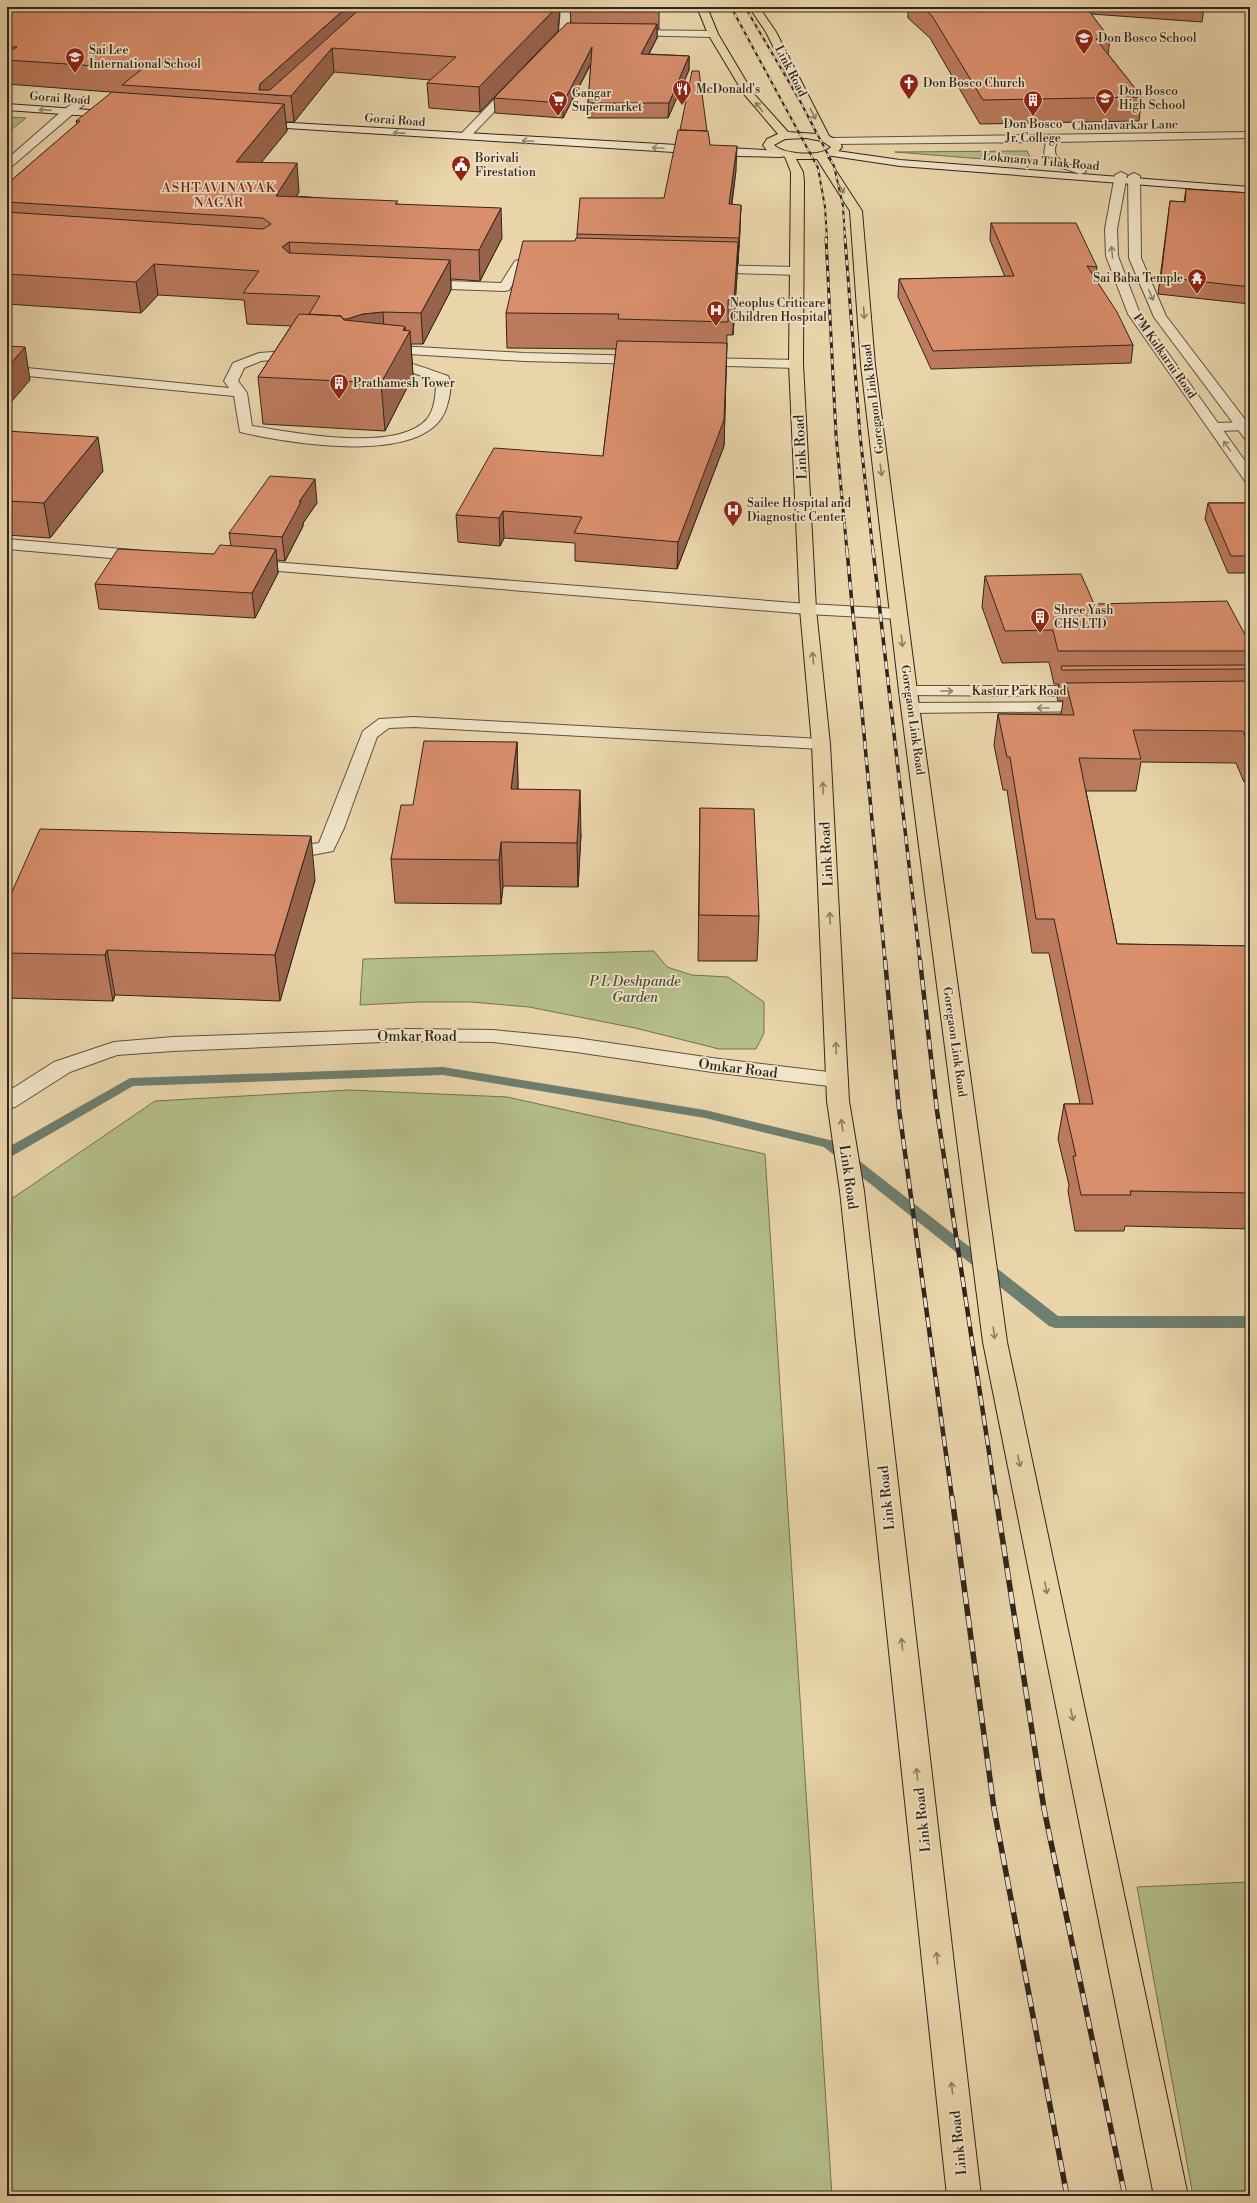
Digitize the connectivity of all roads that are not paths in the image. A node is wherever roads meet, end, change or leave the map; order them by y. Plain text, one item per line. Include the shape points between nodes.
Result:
1 (566, 7) edge
2 (702, 7) edge
3 (754, 7) edge
4 (619, 33) edge
5 (713, 34) junction
6 (542, 56) edge
7 (525, 73) edge
8 (69, 99) edge
9 (7, 107) edge
10 (66, 112) junction
11 (128, 115) edge
12 (244, 122) edge
13 (459, 124) edge
14 (475, 125) junction
15 (491, 126) dead end
16 (1250, 135) edge
17 (785, 136) junction
18 (464, 137) junction
19 (1051, 143) junction
20 (1250, 144) edge
21 (830, 147) junction
22 (785, 154) junction
23 (7, 165) edge
24 (1080, 171) junction
25 (1127, 178) junction
26 (1250, 184) edge
27 (1250, 190) edge
28 (559, 265) edge
29 (694, 268) edge
30 (797, 271) junction
31 (408, 284) edge
32 (316, 354) edge
33 (656, 360) edge
34 (687, 361) edge
35 (796, 364) junction
36 (7, 370) edge
37 (240, 393) junction
38 (1214, 427) junction
39 (1248, 429) edge
40 (1250, 478) edge
41 (7, 544) edge
42 (164, 558) edge
43 (234, 564) edge
44 (808, 609) junction
45 (899, 614) junction
46 (1108, 699) edge
47 (910, 700) junction
48 (821, 744) junction
49 (267, 852) edge
50 (838, 1090) junction
51 (7, 1102) edge
52 (964, 2196) edge
53 (1171, 2196) edge

1 - 6 street via 568,33
2 - 5 main road
3 -> 21 main road, Link Road via 771,32
4 - 5 street
17 -> 5 main road via 749,94
7 - 14 street
8 - 10 street, Gorai Road via 87,101
10 -> 9 street, Gorai Road
10 - 11 street, Gorai Road
10 - 23 street
18 -> 12 street, Gorai Road
13 - 14 street
14 - 15 street
14 - 18 street
16 - 19 street, Chandavarkar Lane
17 - 21 main road via 806,135
17 - 22 main road, Link Road via 766,141 769,148
22 -> 18 street, Gorai Road
19 - 20 street, Chandavarkar Lane
19 - 21 street, Chandavarkar Lane
19 - 24 street via 1048,153 1050,158
21 - 22 main road
21 - 24 street, Lokmanya Tilak Road
21 - 25 street, Lokmanya Tilak Road via 900,163
21 -> 45 main road, Goregaon Link Road via 856,211 868,365
22 - 30 main road, Link Road via 797,172 798,181
24 - 25 street, Lokmanya Tilak Road
25 - 26 street, Lokmanya Tilak Road
25 - 27 street, Lokmanya Tilak Road
38 -> 25 street, PM Kulkarni Road via 1134,314 1112,256 1110,229
25 -> 39 street, PM Kulkarni Road via 1135,258 1160,317
28 - 31 street via 519,264 505,287
29 - 30 street
30 - 35 main road, Link Road
32 - 37 street via 259,357 238,366 231,380
33 - 37 street via 524,357 395,348 367,356 407,366 443,379 442,402 432,423 401,438 330,442 245,429
34 - 35 street
35 - 44 main road, Link Road
36 - 37 street
38 - 39 street
40 -> 38 street, PM Kulkarni Road
41 - 42 street
43 - 44 street
44 - 45 street
48 -> 44 main road, Link Road
45 -> 47 main road, Goregaon Link Road
46 - 47 street
47 -> 53 main road, Goregaon Link Road via 995,1342
48 - 49 street via 414,722 385,723 369,735 326,847 291,853
50 -> 48 main road, Link Road
50 - 51 street, Omkar Road via 712,1065 576,1044 493,1036 405,1035 173,1044 114,1049 62,1067
52 -> 50 main road, Link Road via 852,1191

